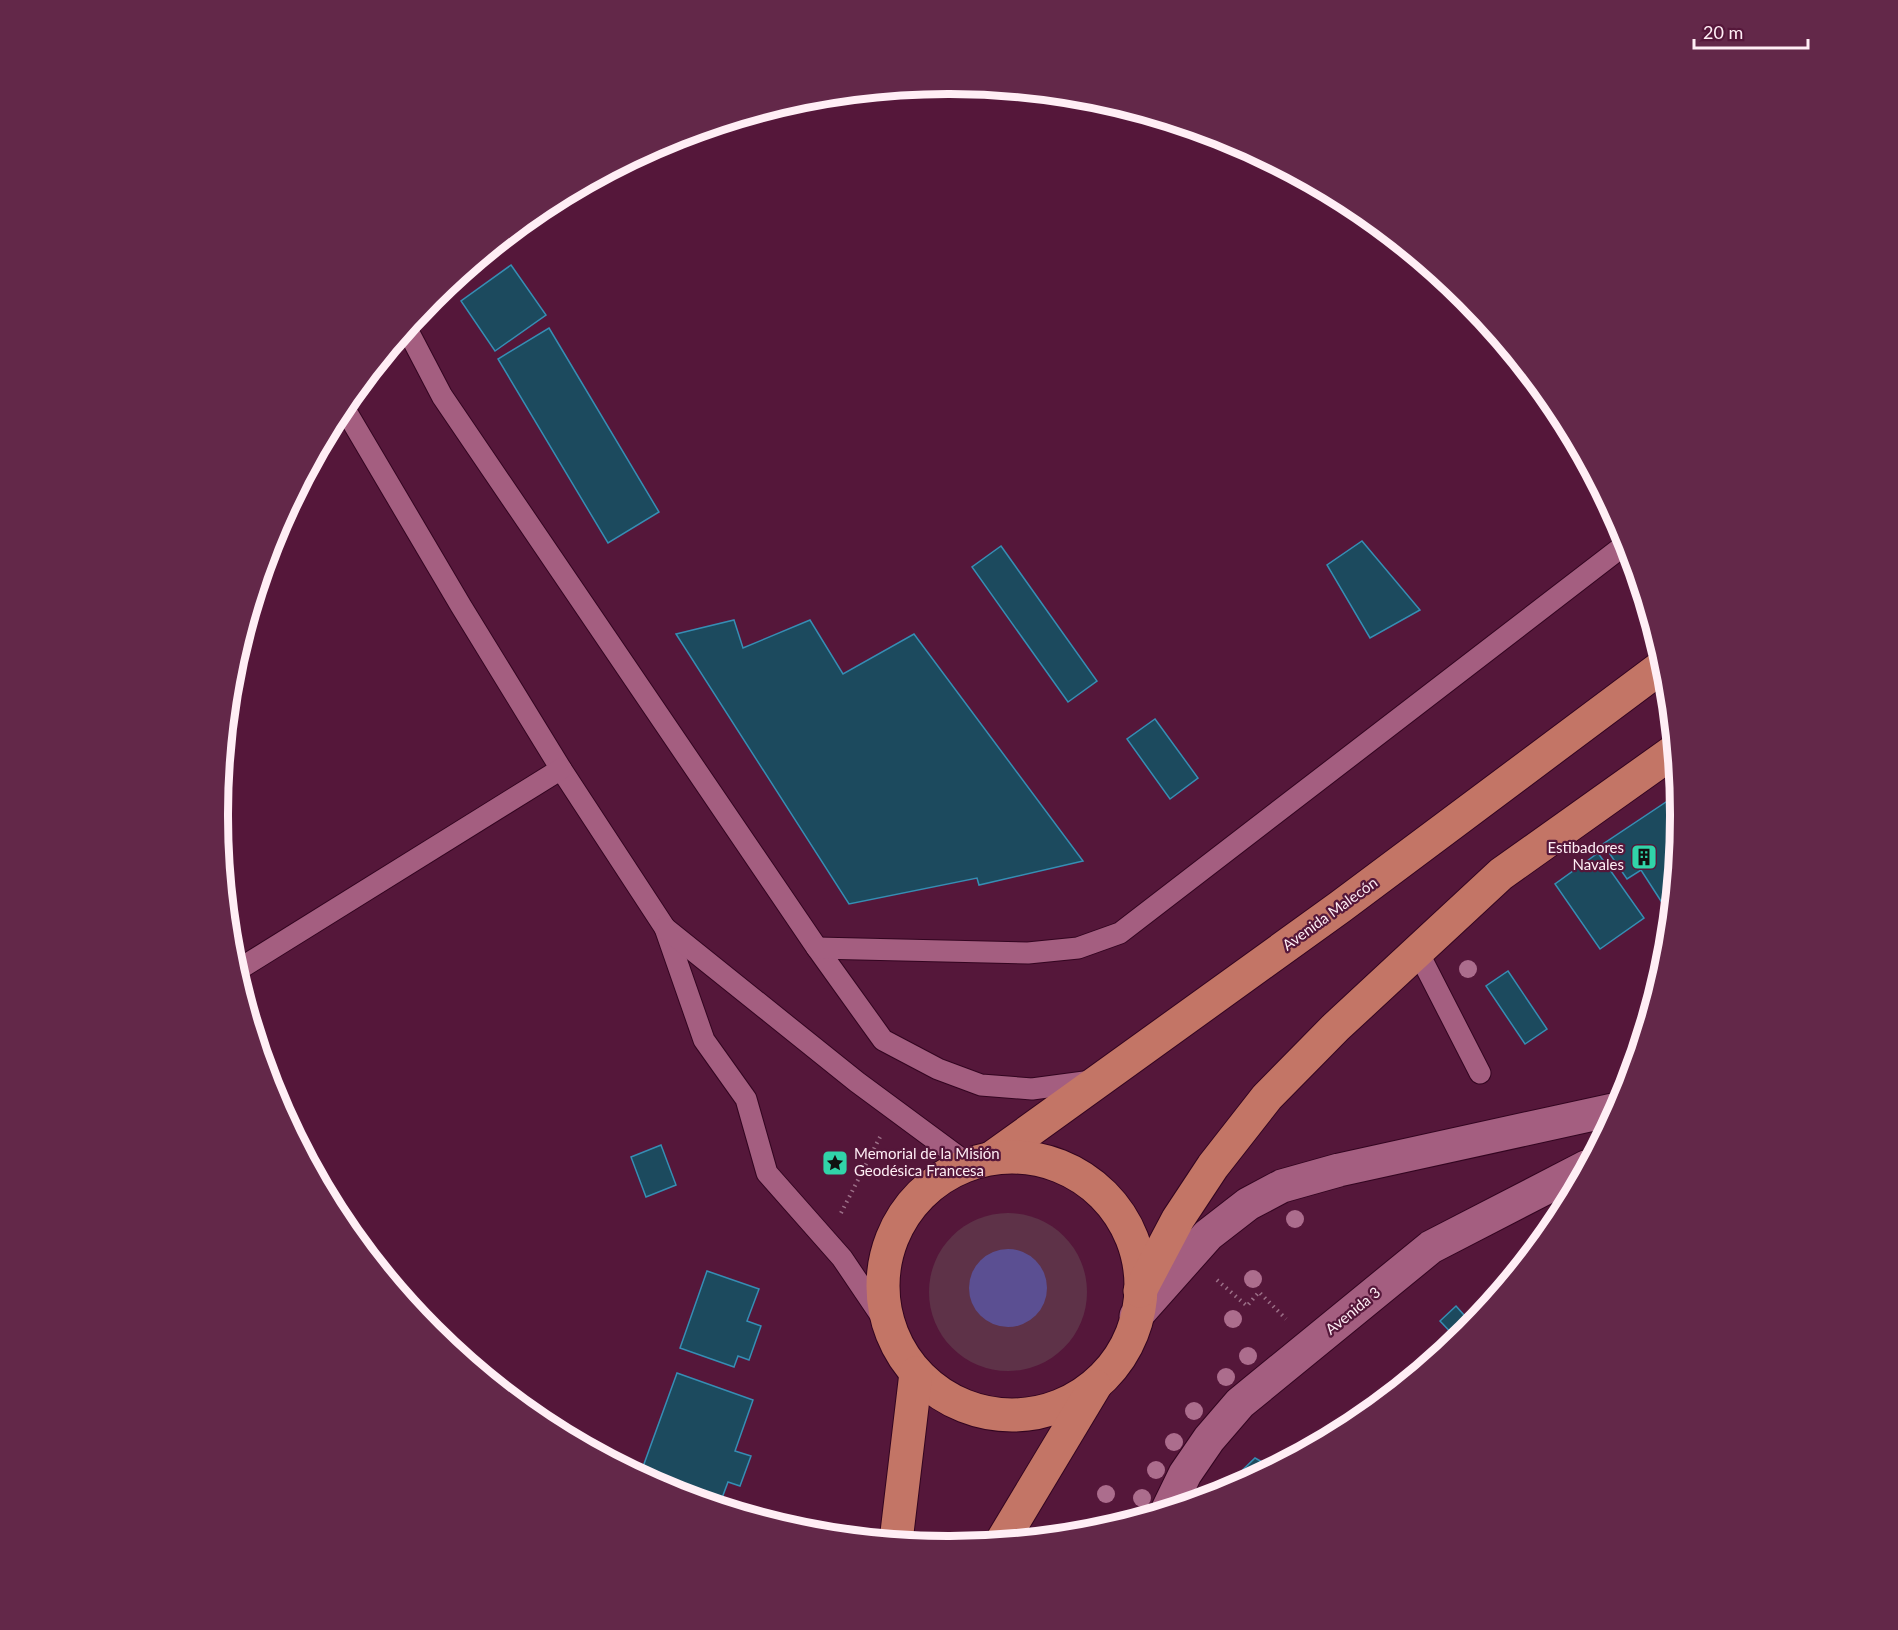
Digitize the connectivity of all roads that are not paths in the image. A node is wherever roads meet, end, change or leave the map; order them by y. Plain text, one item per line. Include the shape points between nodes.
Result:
1 (411, 336) edge
2 (349, 416) edge
3 (1619, 549) edge
4 (1655, 671) edge
5 (1667, 756) edge
6 (561, 769) junction
7 (665, 928) junction
8 (817, 948) junction
9 (1417, 950) junction
10 (244, 966) edge
11 (1480, 1073) dead end
12 (1101, 1080) junction
13 (1605, 1112) edge
14 (980, 1160) junction
15 (1574, 1173) edge
16 (1138, 1304) junction
17 (890, 1329) junction
18 (916, 1373) junction
19 (1098, 1381) junction
20 (1173, 1500) edge
21 (897, 1533) edge
22 (1007, 1533) edge

1 - 8 lane via 442,396
2 - 6 lane
3 - 8 lane via 1120,933 1078,948 1028,953
4 - 12 main road, Avenida Malecón
5 - 9 main road via 1501,874
6 - 7 lane
6 - 10 lane
7 - 14 lane via 857,1083 894,1110
7 - 17 lane via 704,1040 746,1099 767,1173 842,1257
8 - 12 lane via 884,1040 938,1069 981,1085 1032,1089
9 - 11 lane
9 - 16 main road via 1267,1098 1213,1166 1178,1219
12 - 14 main road, Avenida Malecón
13 - 16 street via 1282,1186 1248,1204 1208,1235
14 - 16 main road via 1025,1156 1057,1164 1093,1186 1127,1228 1138,1259
14 - 17 main road, Avenida Malecón via 942,1177 920,1195 902,1218 890,1244 884,1272 884,1301
15 - 20 street, Avenida 3 via 1431,1247 1249,1396 1209,1439
16 - 19 main road via 1128,1340 1113,1366
17 - 18 main road, Avenida Malecón
18 - 19 main road, Avenida Malecón via 963,1406 1020,1415 1074,1398
18 - 21 main road
19 - 22 main road

